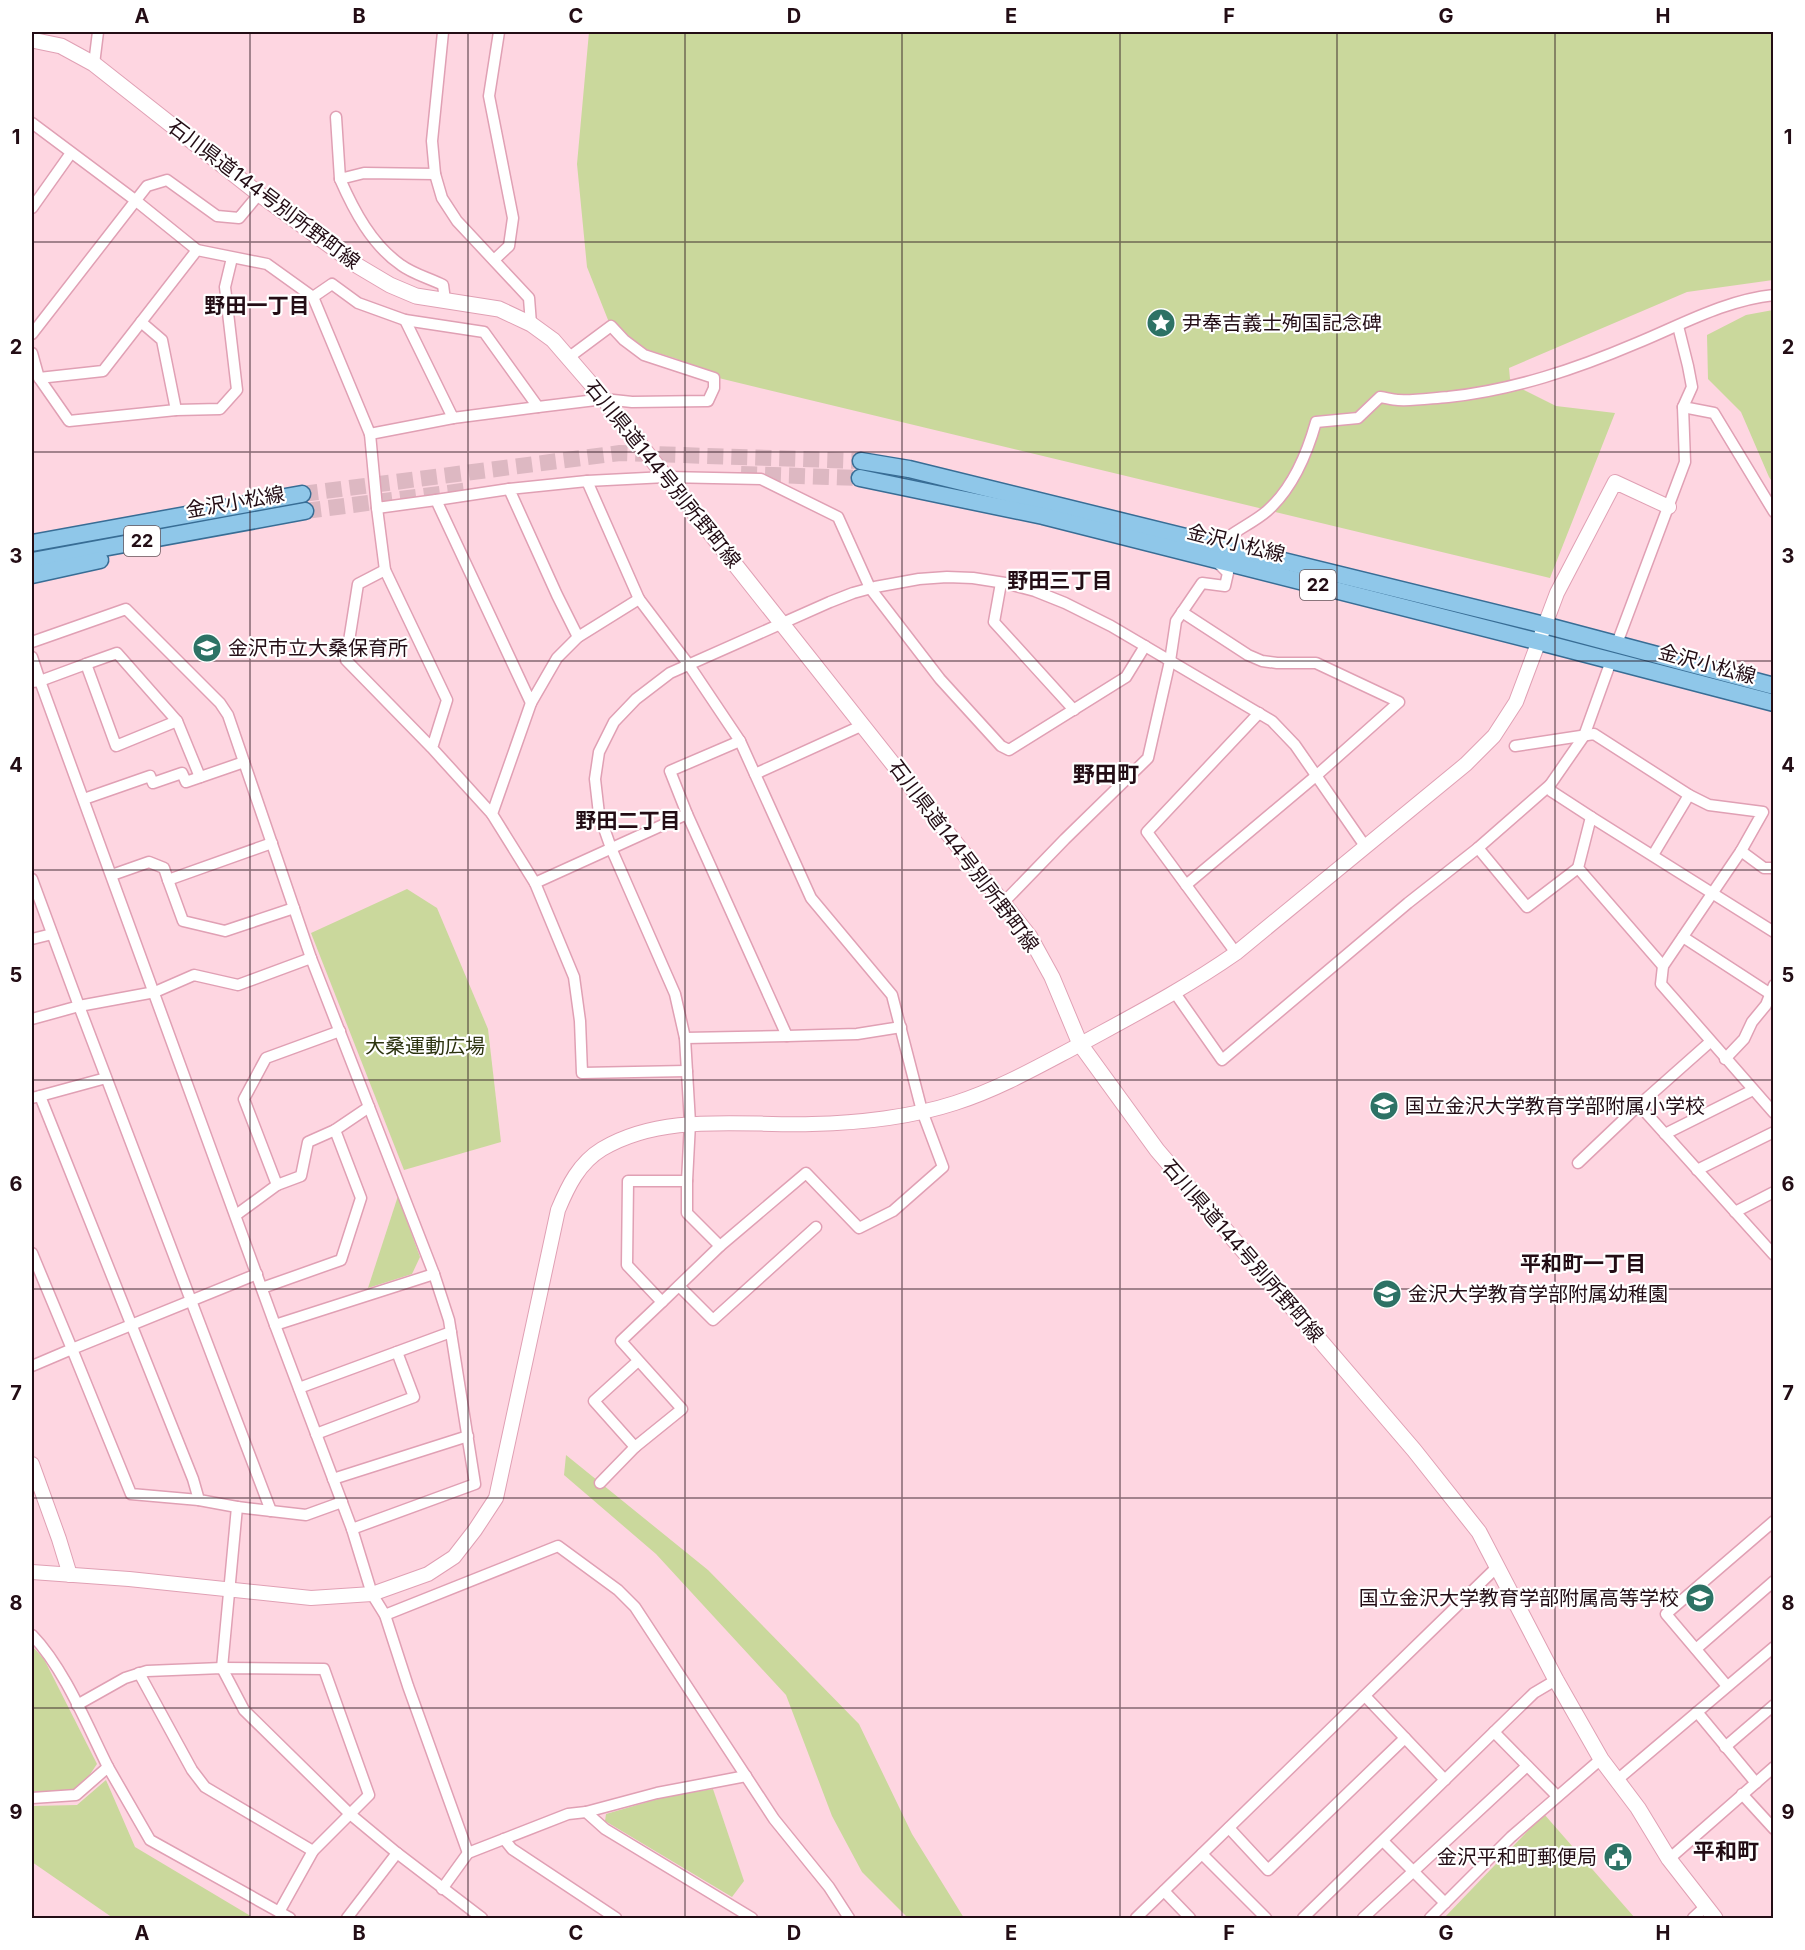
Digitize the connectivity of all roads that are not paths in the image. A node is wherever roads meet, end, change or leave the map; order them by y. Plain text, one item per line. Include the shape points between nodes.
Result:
1 (98, 32) edge
2 (443, 32) edge
3 (499, 32) edge
4 (32, 40) edge
5 (94, 64) junction
6 (336, 117) dead end
7 (32, 123) edge
8 (71, 153) junction
9 (435, 174) junction
10 (340, 179) junction
11 (259, 194) junction
12 (135, 200) junction
13 (32, 208) edge
14 (197, 250) junction
15 (232, 258) junction
16 (494, 260) junction
17 (1773, 294) edge
18 (313, 297) junction
19 (445, 300) junction
20 (405, 320) junction
21 (141, 322) junction
22 (531, 324) junction
23 (1678, 326) junction
24 (32, 334) edge
25 (32, 353) edge
26 (568, 358) junction
27 (39, 378) junction
28 (604, 399) junction
29 (538, 407) junction
30 (1683, 407) junction
31 (176, 410) junction
32 (453, 418) junction
33 (370, 434) junction
34 (861, 469) tunnel mouth
35 (666, 477) junction
36 (587, 481) junction
37 (509, 489) junction
38 (436, 500) junction
39 (249, 503) junction
40 (1669, 507) junction
41 (377, 508) junction
42 (1773, 512) edge
43 (234, 524) junction
44 (32, 531) edge
45 (32, 543) edge
46 (1216, 552) junction
47 (32, 561) edge
48 (385, 570) junction
49 (32, 575) edge
50 (1001, 583) junction
51 (870, 588) junction
52 (639, 599) junction
53 (1182, 612) junction
54 (782, 623) junction
55 (1544, 625) junction
56 (578, 637) junction
57 (32, 642) edge
58 (1540, 642) junction
59 (1145, 645) junction
60 (1613, 653) junction
61 (32, 657) edge
62 (1170, 661) junction
63 (86, 664) junction
64 (689, 665) junction
65 (36, 681) edge
66 (1773, 686) edge
67 (531, 703) junction
68 (1773, 703) edge
69 (1074, 710) junction
70 (1258, 713) junction
71 (177, 721) junction
72 (863, 725) junction
73 (1584, 736) junction
74 (740, 741) junction
75 (1515, 746) dead end
76 (432, 748) junction
77 (244, 762) junction
78 (755, 774) junction
79 (1317, 776) junction
80 (200, 777) junction
81 (1550, 785) junction
82 (1689, 795) junction
83 (84, 799) junction
84 (1768, 813) edge
85 (492, 814) junction
86 (687, 814) junction
87 (1591, 817) junction
88 (272, 843) junction
89 (1365, 846) junction
90 (611, 848) junction
91 (1478, 848) junction
92 (1741, 851) junction
93 (1653, 855) junction
94 (1578, 868) junction
95 (1773, 868) edge
96 (112, 875) junction
97 (32, 879) edge
98 (168, 880) junction
99 (535, 884) junction
100 (1186, 885) junction
101 (1713, 892) junction
102 (1003, 903) junction
103 (294, 908) junction
104 (1773, 932) edge
105 (52, 934) junction
106 (1683, 937) junction
107 (32, 939) edge
108 (1236, 953) junction
109 (311, 958) junction
110 (1663, 966) junction
111 (1771, 989) edge
112 (155, 992) junction
113 (1175, 993) junction
114 (79, 1006) junction
115 (32, 1018) edge
116 (901, 1027) junction
117 (340, 1031) junction
118 (787, 1036) junction
119 (685, 1038) junction
120 (1710, 1042) junction
121 (1080, 1044) junction
122 (1725, 1059) junction
123 (687, 1071) junction
124 (106, 1078) junction
125 (1753, 1090) junction
126 (36, 1097) edge
127 (1639, 1105) junction
128 (369, 1107) junction
129 (922, 1111) junction
130 (1773, 1113) edge
131 (690, 1123) junction
132 (335, 1130) junction
133 (1773, 1132) edge
134 (1665, 1134) junction
135 (1578, 1163) dead end
136 (1696, 1170) junction
137 (687, 1180) junction
138 (277, 1185) junction
139 (1773, 1192) edge
140 (1734, 1212) junction
141 (236, 1215) junction
142 (816, 1227) dead end
143 (720, 1246) junction
144 (32, 1253) edge
145 (1773, 1255) edge
146 (257, 1274) junction
147 (434, 1274) junction
148 (679, 1286) junction
149 (262, 1288) junction
150 (191, 1301) junction
151 (662, 1302) junction
152 (130, 1325) junction
153 (275, 1325) junction
154 (451, 1332) junction
155 (72, 1349) junction
156 (397, 1352) junction
157 (638, 1361) junction
158 (32, 1366) edge
159 (299, 1388) junction
160 (316, 1434) junction
161 (468, 1436) junction
162 (635, 1447) junction
163 (32, 1468) edge
164 (333, 1479) junction
165 (600, 1483) dead end
166 (199, 1500) junction
167 (342, 1502) junction
168 (237, 1507) junction
169 (271, 1511) junction
170 (1773, 1521) edge
171 (352, 1529) junction
172 (1497, 1568) junction
173 (32, 1572) edge
174 (70, 1575) junction
175 (1773, 1581) edge
176 (228, 1589) junction
177 (372, 1594) junction
178 (386, 1615) junction
179 (32, 1635) edge
180 (1773, 1647) edge
181 (1696, 1649) junction
182 (222, 1668) junction
183 (139, 1673) junction
184 (1556, 1680) junction
185 (1727, 1686) junction
186 (1365, 1696) junction
187 (77, 1705) junction
188 (1773, 1705) edge
189 (1696, 1712) junction
190 (1494, 1732) junction
191 (1405, 1738) junction
192 (1725, 1747) junction
193 (1601, 1759) junction
194 (1527, 1766) junction
195 (108, 1767) junction
196 (1773, 1767) edge
197 (746, 1776) junction
198 (1445, 1780) junction
199 (1617, 1780) junction
200 (1755, 1783) junction
201 (1742, 1794) junction
202 (1557, 1796) junction
203 (32, 1798) edge
204 (586, 1812) junction
205 (350, 1814) junction
206 (1229, 1828) junction
207 (1773, 1829) edge
208 (504, 1839) junction
209 (1383, 1841) junction
210 (313, 1851) junction
211 (397, 1853) junction
212 (468, 1853) junction
213 (1202, 1854) junction
214 (1669, 1859) junction
215 (1413, 1871) junction
216 (442, 1888) junction
217 (1164, 1892) junction
218 (1445, 1903) junction
219 (279, 1912) junction
220 (1710, 1913) edge
221 (290, 1918) edge
222 (347, 1918) edge
223 (482, 1918) edge
224 (616, 1918) edge
225 (752, 1918) edge
226 (849, 1918) edge
227 (1136, 1918) edge
228 (1190, 1918) edge
229 (1266, 1918) edge
230 (1303, 1918) edge
231 (1363, 1918) edge
232 (1430, 1918) edge
233 (1693, 1918) edge

1 - 5 street
2 - 9 street via 432,141
3 - 16 street via 489,96 513,218 509,246
4 - 5 main road, 石川県道144号別所野町線 via 61,46
5 - 11 main road, 石川県道144号別所野町線
6 - 10 street
7 - 8 street
8 - 12 street
8 - 13 street
9 - 10 street via 364,173
9 - 16 street via 442,198 457,220
10 - 19 street via 352,207 380,248 402,266 443,285
11 - 12 street via 239,218 217,216 166,180 147,186
11 - 19 main road, 石川県道144号別所野町線 via 390,285 416,296
12 - 14 street
12 - 24 street
14 - 15 street
14 - 21 street
15 - 18 street via 267,264
15 - 31 street via 225,287 237,390 220,409
16 - 22 street via 529,298
17 - 23 street via 1724,306
18 - 20 street via 332,284 358,303
18 - 33 street
19 - 22 main road, 石川県道144号別所野町線 via 499,309
20 - 29 street via 484,332
20 - 32 street
21 - 27 street via 103,371
21 - 31 street via 162,340
22 - 26 main road, 石川県道144号別所野町線 via 553,340
23 - 30 street via 1692,387
23 - 46 street via 1540,380 1484,393 1423,399 1380,398 1358,418 1316,422 1287,490
25 - 27 street
26 - 28 main road, 石川県道144号別所野町線
26 - 28 street via 612,326 644,355 714,378 708,401
27 - 31 street via 69,421
28 - 29 street
28 - 35 main road, 石川県道144号別所野町線
29 - 32 street
30 - 40 street via 1685,462
30 - 42 street via 1714,413
32 - 33 street
33 - 41 street
34 - 46 main road, 金沢小松線 / 22 via 909,469
35 - 36 street
35 - 51 street via 761,479 838,517
35 - 54 main road, 石川県道144号別所野町線
36 - 37 street
36 - 52 street
37 - 38 street
37 - 56 street
38 - 41 street
38 - 67 street
39 - 43 main road, 金沢小松線 / 22 via 304,503
39 - 44 main road, 22
39 - 45 main road, 金沢小松線 / 22
40 - 55 street via 1615,482
40 - 60 street
41 - 48 street
43 - 47 main road, 金沢小松線 / 22
43 - 49 main road, 22 via 149,549
46 - 53 street via 1228,573 1224,586 1202,583
46 - 55 main road, 金沢小松線 / 22
46 - 58 main road, 金沢小松線 / 22
48 - 76 street via 447,700
48 - 76 street via 358,584 346,660
50 - 51 street via 947,577
50 - 59 street via 1065,603
50 - 69 street via 994,622
51 - 54 street
51 - 69 street via 940,679 1001,746 1009,750
52 - 56 street
52 - 64 street
53 - 62 street via 1176,621
53 - 79 street via 1262,661 1316,663 1399,702
54 - 64 street
54 - 72 main road, 石川県道144号別所野町線
55 - 58 street
55 - 60 main road, 金沢小松線 / 22
56 - 67 street via 557,658
57 - 77 street via 126,609 220,703
58 - 60 main road, 金沢小松線 / 22
58 - 89 street via 1516,702 1494,736 1466,764
59 - 62 street
59 - 69 street via 1126,677
60 - 66 main road, 金沢小松線 / 22
60 - 68 main road, 金沢小松線 / 22
60 - 73 street
61 - 65 street
62 - 70 street
62 - 102 street via 1148,758
63 - 65 street
63 - 71 street via 117,653
63 - 71 street via 116,746
64 - 74 street
64 - 90 street via 670,673 636,699 614,722 599,752 595,779 599,814
65 - 83 street
67 - 85 street
70 - 79 street via 1272,721 1295,745
70 - 100 street via 1147,832
71 - 80 street
72 - 78 street
72 - 102 main road, 石川県道144号別所野町線
73 - 75 street
73 - 81 street
73 - 82 street via 1594,734
74 - 78 street
74 - 86 street via 670,771
76 - 85 street
77 - 80 street
77 - 88 street
78 - 116 street via 811,898 892,995
79 - 89 street
79 - 100 street
80 - 83 street via 186,782 182,773 153,783 150,776
81 - 87 street via 1551,791
81 - 91 street
82 - 84 street via 1710,805
82 - 93 street
83 - 96 street
84 - 92 street
85 - 99 street
86 - 90 street
86 - 118 street
87 - 93 street
87 - 94 street
88 - 98 street
88 - 103 street
89 - 108 street
90 - 99 street
90 - 119 street via 675,994
91 - 94 street via 1527,907
91 - 113 street via 1222,1060
92 - 95 street via 1764,868
92 - 101 street
93 - 101 street
94 - 110 street
96 - 98 street via 149,862 164,868
96 - 112 street
97 - 105 street
98 - 103 street via 183,921 225,932
99 - 123 street via 573,977 582,1073
100 - 108 street
101 - 104 street
101 - 106 street
102 - 121 main road, 石川県道144号別所野町線 via 1030,937 1052,977
103 - 109 street
105 - 107 street
105 - 114 street
106 - 110 street
106 - 111 street
108 - 113 street
109 - 112 street via 238,985 194,975
109 - 117 street
110 - 120 street via 1661,984
111 - 122 street via 1766,1005 1744,1039
112 - 114 street
112 - 141 street
113 - 121 street
114 - 115 street
114 - 124 street
116 - 118 street via 857,1034
116 - 129 street
117 - 128 street
117 - 138 street via 266,1058 244,1099
118 - 119 street
119 - 123 street
120 - 122 street
120 - 127 street
121 - 129 street via 1008,1083 955,1104
121 - 172 main road, 石川県道144号別所野町線 via 1157,1150 1421,1458 1479,1532
122 - 125 street
123 - 131 street
124 - 126 street
124 - 150 street
125 - 130 street
125 - 134 street
126 - 152 street
127 - 134 street
127 - 135 street
128 - 132 street
128 - 147 street
129 - 131 street via 811,1124
129 - 143 street via 943,1167 893,1211 859,1228 806,1173
131 - 137 street
131 - 177 street via 640,1132 602,1149 575,1174 558,1210 496,1498 454,1557 428,1574
132 - 138 street via 308,1142 301,1176
132 - 149 street via 361,1198 341,1260
133 - 136 street
134 - 136 street
136 - 140 street
137 - 143 street via 687,1213
137 - 151 street via 628,1181 627,1265
138 - 141 street
139 - 140 street
140 - 145 street
141 - 146 street
142 - 148 street via 713,1320
143 - 148 street
144 - 155 street
146 - 149 street
146 - 150 street
147 - 153 street
147 - 154 street
148 - 151 street
149 - 153 street
150 - 152 street
150 - 169 street
151 - 157 street via 621,1341
152 - 155 street
152 - 166 street
153 - 159 street
154 - 156 street
154 - 161 street
155 - 158 street
155 - 166 street via 131,1494
156 - 159 street
156 - 160 street via 414,1397
157 - 162 street via 594,1401
157 - 162 street via 682,1409
159 - 160 street
160 - 164 street
161 - 164 street
161 - 171 street via 475,1484
162 - 165 street
163 - 174 street
164 - 167 street
166 - 168 street
167 - 169 street via 306,1515
167 - 171 street
168 - 169 street
168 - 176 street
170 - 181 street via 1666,1614
171 - 177 street
172 - 184 main road, 石川県道144号別所野町線
172 - 186 street
173 - 174 street
174 - 176 street
175 - 181 street
176 - 177 street via 311,1598
176 - 182 street
177 - 178 street
178 - 197 street via 558,1546 635,1607
178 - 212 street
179 - 187 street via 51,1659
180 - 185 street
181 - 185 street
182 - 183 street
182 - 205 street via 244,1710
182 - 205 street via 324,1669 369,1796
183 - 187 street
183 - 210 street via 205,1787
184 - 190 street via 1533,1693
184 - 193 main road, 石川県道144号別所野町線
185 - 189 street
186 - 191 street
186 - 206 street
187 - 195 street
188 - 192 street
189 - 192 street
189 - 199 street
190 - 194 street
190 - 198 street
191 - 198 street
191 - 206 street via 1268,1870
192 - 200 street
193 - 199 main road, 石川県道144号別所野町線
193 - 202 street
194 - 202 street
194 - 215 street
195 - 203 street via 76,1795
195 - 219 street via 150,1840
196 - 200 street
197 - 204 street
197 - 226 street
198 - 209 street
199 - 214 main road, 石川県道144号別所野町線
200 - 201 street
201 - 207 street
201 - 214 street
202 - 218 street
204 - 208 street via 568,1814
204 - 225 street via 605,1829
205 - 210 street
205 - 211 street
206 - 213 street
208 - 212 street
208 - 224 street via 512,1850
209 - 215 street
209 - 230 street
210 - 219 street
211 - 216 street
211 - 222 street
212 - 216 street
213 - 217 street
213 - 229 street
214 - 220 main road, 石川県道144号別所野町線
215 - 218 street
215 - 231 street
216 - 223 street
217 - 227 street
217 - 228 street
218 - 232 street
219 - 221 street
220 - 233 street

